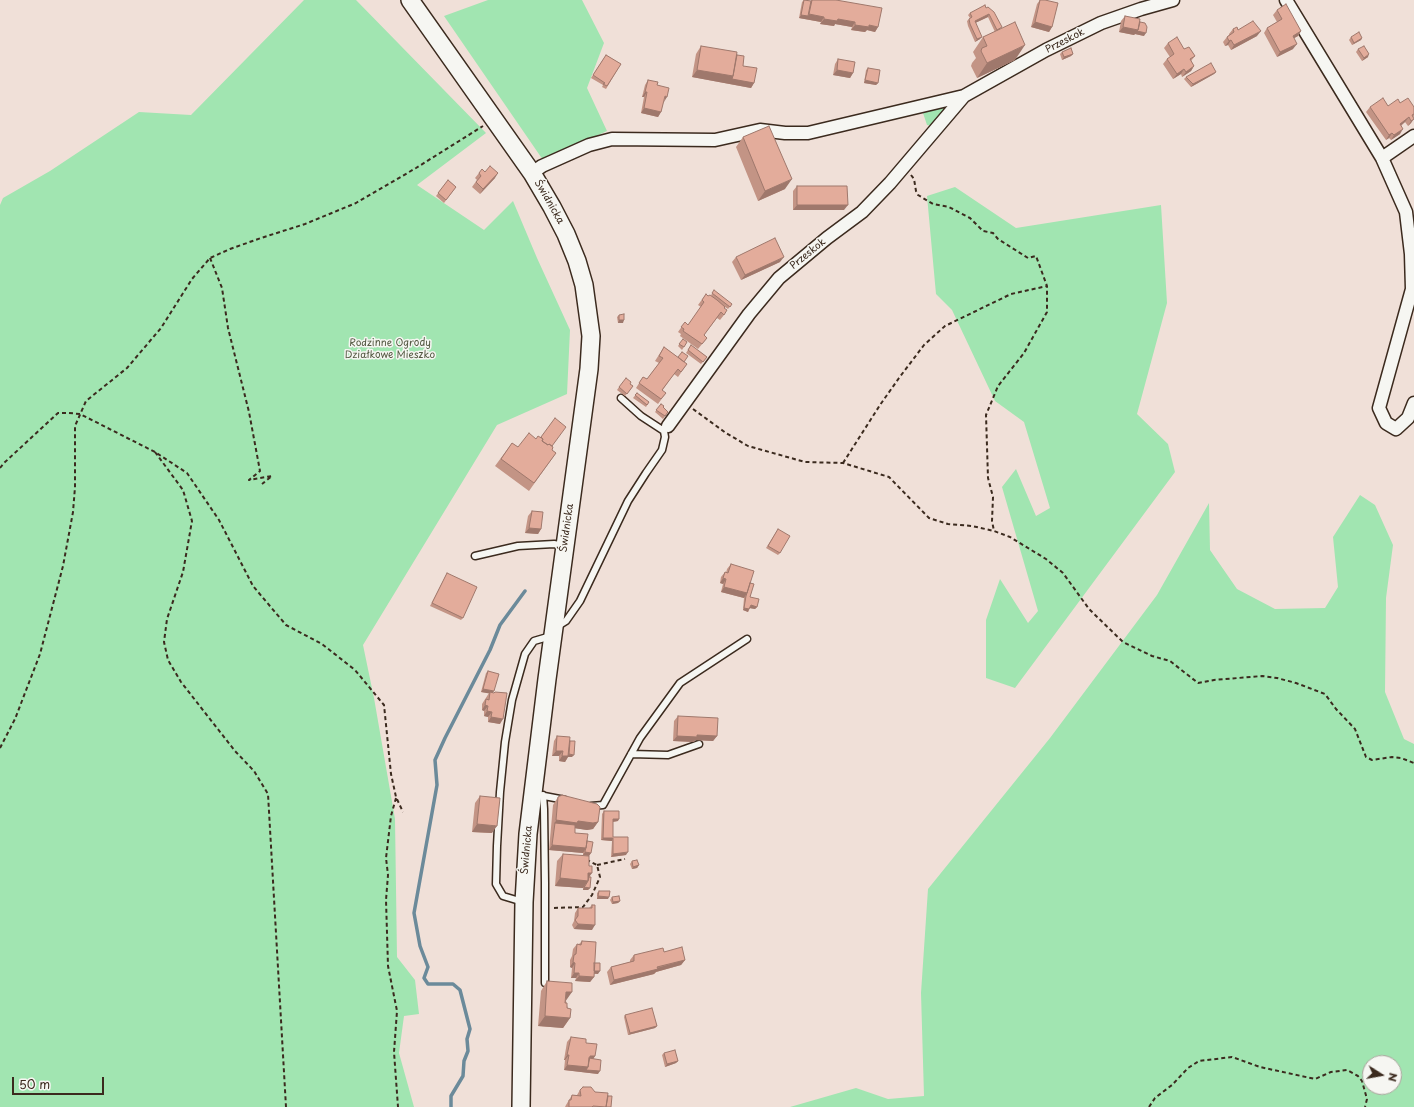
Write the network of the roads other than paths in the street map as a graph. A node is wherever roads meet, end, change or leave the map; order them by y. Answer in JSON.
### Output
{"nodes":[{"id":1,"x":410,"y":0,"type":"edge"},
{"id":2,"x":1173,"y":0,"type":"edge"},
{"id":3,"x":1286,"y":0,"type":"edge"},
{"id":4,"x":964,"y":96,"type":"junction"},
{"id":5,"x":1414,"y":136,"type":"edge"},
{"id":6,"x":1382,"y":158,"type":"junction"},
{"id":7,"x":532,"y":173,"type":"junction"},
{"id":8,"x":621,"y":398,"type":"dead end"},
{"id":9,"x":1414,"y":403,"type":"edge"},
{"id":10,"x":666,"y":428,"type":"junction"},
{"id":11,"x":565,"y":546,"type":"junction"},
{"id":12,"x":475,"y":556,"type":"dead end"},
{"id":13,"x":553,"y":633,"type":"junction"},
{"id":14,"x":747,"y":639,"type":"dead end"},
{"id":15,"x":699,"y":744,"type":"dead end"},
{"id":16,"x":631,"y":754,"type":"junction"},
{"id":17,"x":538,"y":794,"type":"junction"},
{"id":18,"x":572,"y":802,"type":"edge"},
{"id":19,"x":586,"y":805,"type":"edge"},
{"id":20,"x":524,"y":902,"type":"junction"},
{"id":21,"x":545,"y":983,"type":"edge"},
{"id":22,"x":521,"y":1107,"type":"edge"}],
"edges":[{"from":1,"to":7,"type":"main road","name":"Świdnicka"},
{"from":2,"to":4,"type":"street","name":"Przeskok"},
{"from":3,"to":6,"type":"street"},
{"from":4,"to":7,"type":"street","name":"Przeskok"},
{"from":4,"to":10,"type":"street","name":"Przeskok"},
{"from":5,"to":6,"type":"street"},
{"from":6,"to":9,"type":"street"},
{"from":7,"to":11,"type":"main road","name":"Świdnicka"},
{"from":8,"to":10,"type":"lane"},
{"from":10,"to":13,"type":"lane"},
{"from":11,"to":12,"type":"lane"},
{"from":11,"to":13,"type":"main road","name":"Świdnicka"},
{"from":13,"to":17,"type":"main road","name":"Świdnicka"},
{"from":13,"to":20,"type":"lane"},
{"from":14,"to":16,"type":"lane"},
{"from":15,"to":16,"type":"lane"},
{"from":16,"to":19,"type":"lane"},
{"from":17,"to":18,"type":"lane"},
{"from":17,"to":20,"type":"main road","name":"Świdnicka"},
{"from":17,"to":21,"type":"lane"},
{"from":20,"to":22,"type":"main road","name":"Świdnicka"}]}
